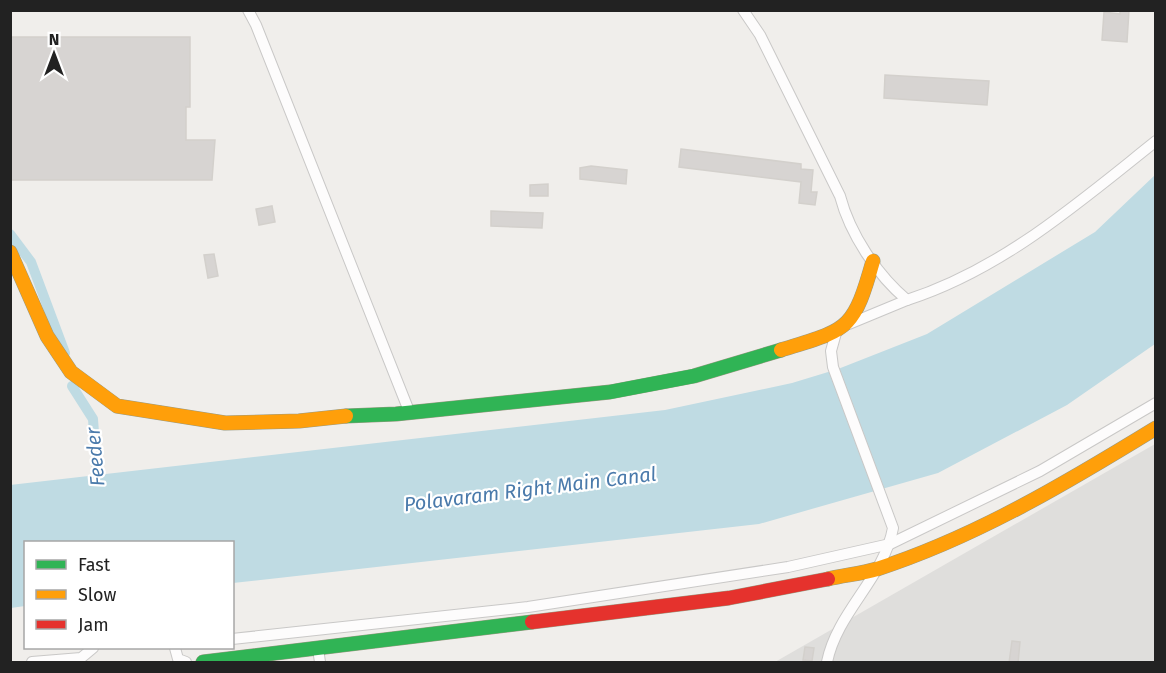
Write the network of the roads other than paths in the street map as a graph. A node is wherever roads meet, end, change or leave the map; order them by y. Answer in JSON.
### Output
{"nodes":[{"id":1,"x":248,"y":10,"type":"edge"},
{"id":2,"x":743,"y":10,"type":"edge"},
{"id":3,"x":1155,"y":141,"type":"edge"},
{"id":4,"x":10,"y":252,"type":"edge"},
{"id":5,"x":873,"y":261,"type":"junction"},
{"id":6,"x":907,"y":300,"type":"junction"},
{"id":7,"x":849,"y":324,"type":"junction"},
{"id":8,"x":836,"y":333,"type":"junction"},
{"id":9,"x":1155,"y":403,"type":"edge"},
{"id":10,"x":409,"y":411,"type":"junction"},
{"id":11,"x":1155,"y":428,"type":"edge"},
{"id":12,"x":890,"y":544,"type":"junction"},
{"id":13,"x":876,"y":569,"type":"junction"},
{"id":14,"x":234,"y":639,"type":"edge"},
{"id":15,"x":92,"y":649,"type":"edge"},
{"id":16,"x":175,"y":649,"type":"edge"},
{"id":17,"x":319,"y":656,"type":"edge"},
{"id":18,"x":32,"y":663,"type":"edge"},
{"id":19,"x":186,"y":663,"type":"edge"},
{"id":20,"x":203,"y":663,"type":"edge"},
{"id":21,"x":827,"y":663,"type":"edge"}],
"edges":[{"from":1,"to":10,"type":"street"},
{"from":2,"to":5,"type":"street"},
{"from":3,"to":6,"type":"street"},
{"from":4,"to":10,"type":"street"},
{"from":5,"to":6,"type":"street"},
{"from":5,"to":7,"type":"street"},
{"from":6,"to":7,"type":"street"},
{"from":7,"to":8,"type":"street"},
{"from":8,"to":10,"type":"street"},
{"from":8,"to":12,"type":"street"},
{"from":9,"to":12,"type":"street"},
{"from":11,"to":13,"type":"street"},
{"from":12,"to":13,"type":"street"},
{"from":12,"to":14,"type":"street"},
{"from":13,"to":17,"type":"street"},
{"from":13,"to":21,"type":"street"},
{"from":15,"to":18,"type":"street"},
{"from":16,"to":19,"type":"street"},
{"from":17,"to":20,"type":"street"}]}
